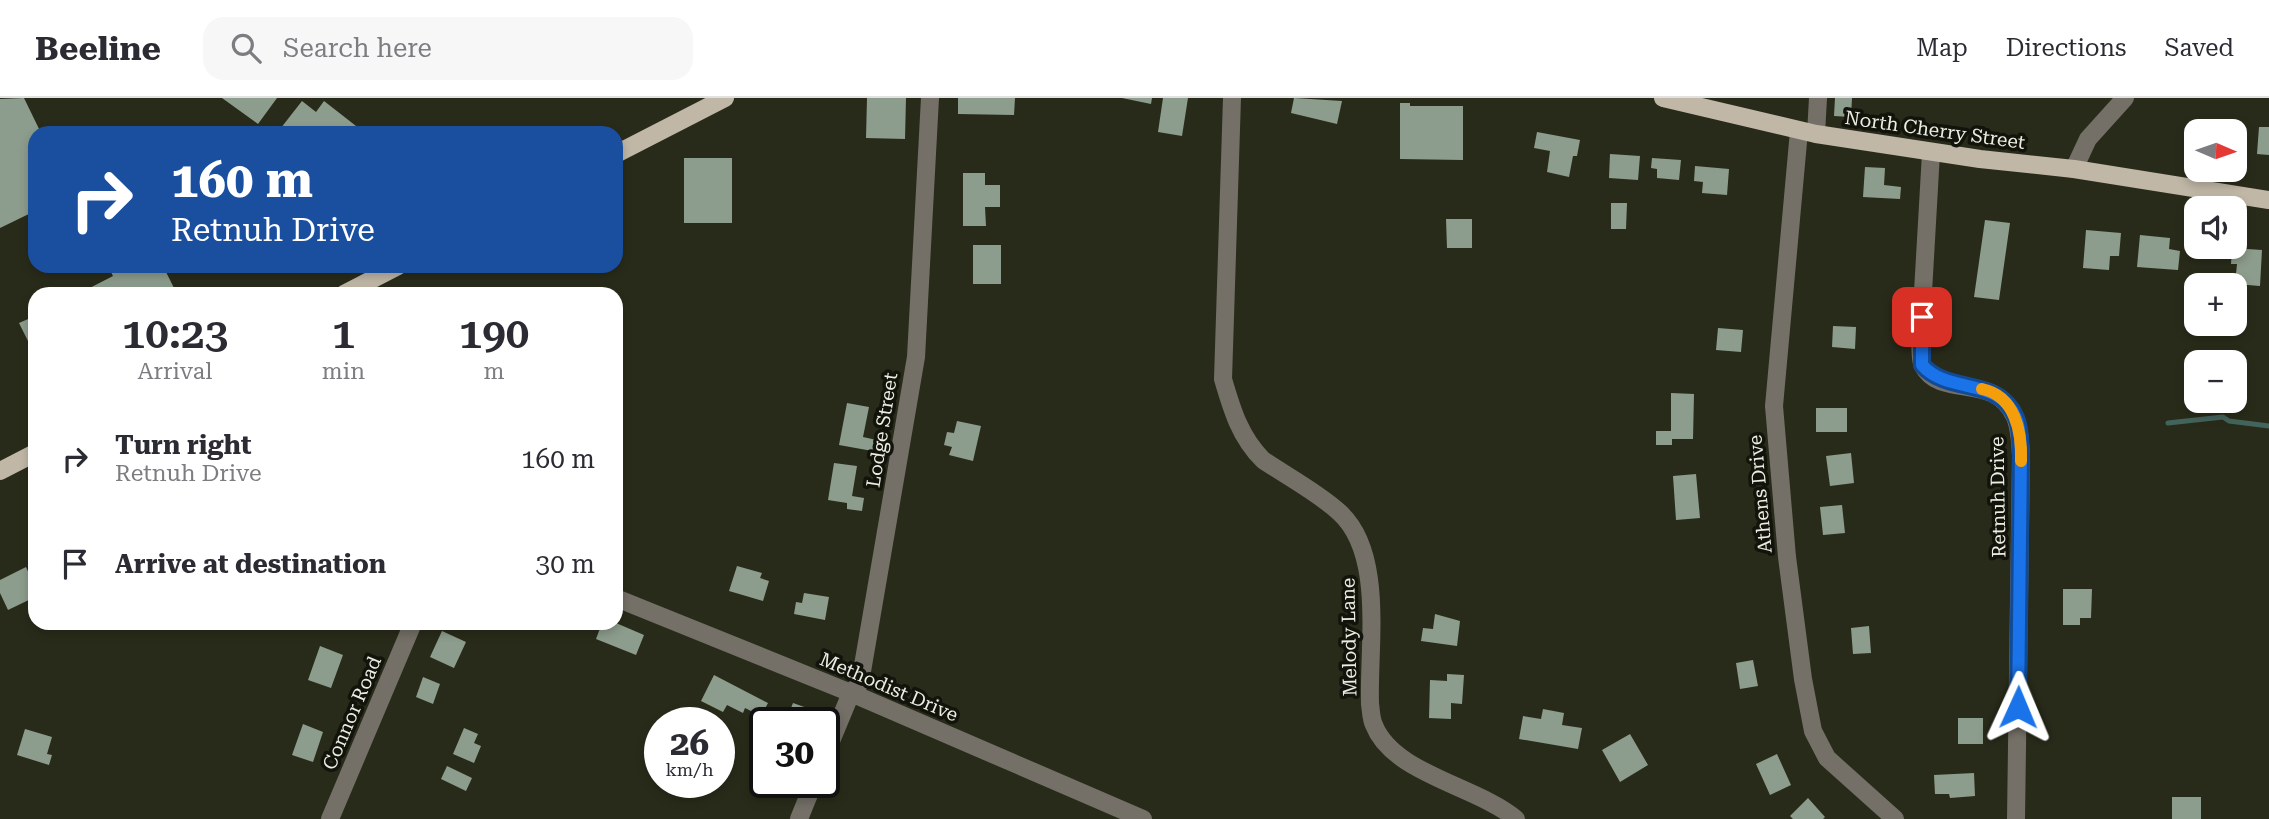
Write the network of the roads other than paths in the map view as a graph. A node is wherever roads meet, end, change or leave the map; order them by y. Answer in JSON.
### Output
{"nodes":[{"id":1,"x":725,"y":98,"type":"edge"},
{"id":2,"x":930,"y":98,"type":"edge"},
{"id":3,"x":1232,"y":98,"type":"edge"},
{"id":4,"x":1663,"y":98,"type":"edge"},
{"id":5,"x":1818,"y":98,"type":"edge"},
{"id":6,"x":2125,"y":98,"type":"edge"},
{"id":7,"x":1808,"y":132,"type":"junction"},
{"id":8,"x":623,"y":150,"type":"edge"},
{"id":9,"x":1931,"y":152,"type":"junction"},
{"id":10,"x":2074,"y":169,"type":"junction"},
{"id":11,"x":2269,"y":200,"type":"edge"},
{"id":12,"x":384,"y":273,"type":"edge"},
{"id":13,"x":358,"y":287,"type":"edge"},
{"id":14,"x":28,"y":457,"type":"edge"},
{"id":15,"x":0,"y":471,"type":"edge"},
{"id":16,"x":623,"y":601,"type":"edge"},
{"id":17,"x":410,"y":630,"type":"edge"},
{"id":18,"x":851,"y":693,"type":"junction"},
{"id":19,"x":840,"y":719,"type":"edge"},
{"id":20,"x":808,"y":798,"type":"edge"},
{"id":21,"x":330,"y":819,"type":"edge"},
{"id":22,"x":799,"y":819,"type":"edge"},
{"id":23,"x":1143,"y":819,"type":"edge"},
{"id":24,"x":1516,"y":819,"type":"edge"},
{"id":25,"x":1895,"y":819,"type":"edge"},
{"id":26,"x":2016,"y":819,"type":"edge"}],
"edges":[{"from":1,"to":8,"type":"main road"},
{"from":2,"to":18,"type":"street","name":"Lodge Street"},
{"from":3,"to":24,"type":"street","name":"Melody Lane"},
{"from":4,"to":7,"type":"main road","name":"North Cherry Street"},
{"from":5,"to":7,"type":"street","name":"Athens Drive"},
{"from":6,"to":10,"type":"street"},
{"from":7,"to":9,"type":"main road","name":"North Cherry Street"},
{"from":7,"to":25,"type":"street","name":"Athens Drive"},
{"from":9,"to":10,"type":"main road","name":"North Cherry Street"},
{"from":9,"to":26,"type":"street","name":"Retnuh Drive"},
{"from":10,"to":11,"type":"main road","name":"North Cherry Street"},
{"from":12,"to":13,"type":"main road"},
{"from":14,"to":15,"type":"main road"},
{"from":16,"to":18,"type":"street","name":"Methodist Drive"},
{"from":17,"to":21,"type":"street","name":"Connor Road"},
{"from":18,"to":19,"type":"street","name":"Lodge Street"},
{"from":18,"to":23,"type":"street","name":"Methodist Drive"},
{"from":20,"to":22,"type":"street"}]}
